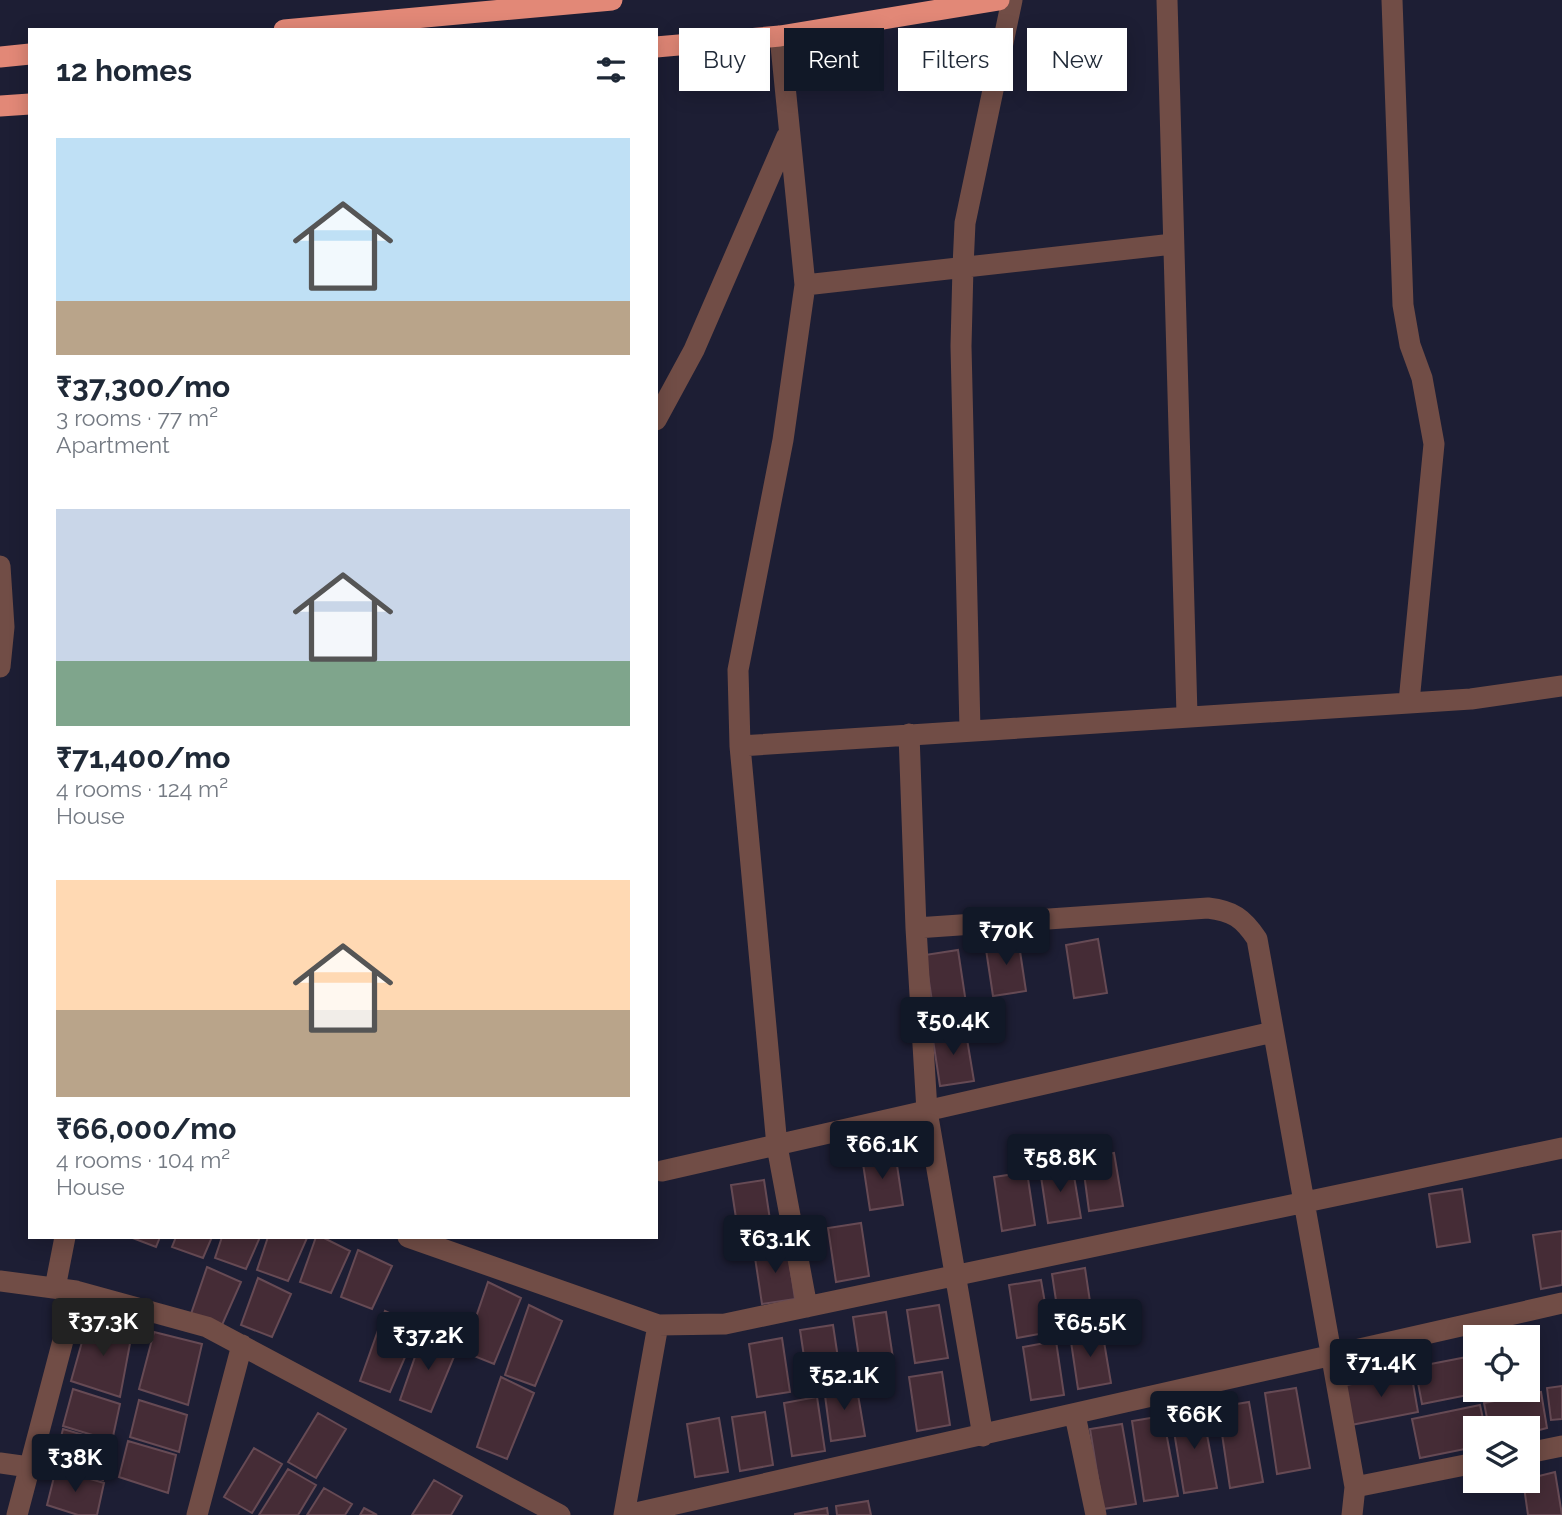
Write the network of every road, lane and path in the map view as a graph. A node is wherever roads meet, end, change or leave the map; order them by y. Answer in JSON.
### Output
{"nodes":[{"id":1,"x":612,"y":0,"type":"edge"},
{"id":2,"x":999,"y":0,"type":"edge"},
{"id":3,"x":1012,"y":0,"type":"edge"},
{"id":4,"x":1167,"y":0,"type":"edge"},
{"id":5,"x":1392,"y":0,"type":"edge"},
{"id":6,"x":306,"y":28,"type":"edge"},
{"id":7,"x":780,"y":36,"type":"junction"},
{"id":8,"x":658,"y":47,"type":"edge"},
{"id":9,"x":28,"y":54,"type":"edge"},
{"id":10,"x":0,"y":57,"type":"edge"},
{"id":11,"x":28,"y":104,"type":"edge"},
{"id":12,"x":0,"y":106,"type":"edge"},
{"id":13,"x":788,"y":134,"type":"junction"},
{"id":14,"x":1173,"y":244,"type":"junction"},
{"id":15,"x":963,"y":267,"type":"junction"},
{"id":16,"x":805,"y":285,"type":"junction"},
{"id":17,"x":658,"y":416,"type":"edge"},
{"id":18,"x":0,"y":566,"type":"edge"},
{"id":19,"x":0,"y":667,"type":"edge"},
{"id":20,"x":1562,"y":687,"type":"edge"},
{"id":21,"x":1409,"y":702,"type":"junction"},
{"id":22,"x":1187,"y":715,"type":"junction"},
{"id":23,"x":970,"y":730,"type":"junction"},
{"id":24,"x":909,"y":734,"type":"junction"},
{"id":25,"x":740,"y":746,"type":"junction"},
{"id":26,"x":916,"y":928,"type":"junction"},
{"id":27,"x":1273,"y":1032,"type":"junction"},
{"id":28,"x":927,"y":1111,"type":"junction"},
{"id":29,"x":777,"y":1146,"type":"junction"},
{"id":30,"x":1562,"y":1148,"type":"edge"},
{"id":31,"x":662,"y":1171,"type":"dead end"},
{"id":32,"x":1302,"y":1203,"type":"junction"},
{"id":33,"x":65,"y":1239,"type":"edge"},
{"id":34,"x":414,"y":1239,"type":"edge"},
{"id":35,"x":954,"y":1276,"type":"junction"},
{"id":36,"x":0,"y":1280,"type":"edge"},
{"id":37,"x":66,"y":1289,"type":"junction"},
{"id":38,"x":1562,"y":1303,"type":"edge"},
{"id":39,"x":807,"y":1307,"type":"junction"},
{"id":40,"x":658,"y":1325,"type":"junction"},
{"id":41,"x":242,"y":1346,"type":"junction"},
{"id":42,"x":1330,"y":1356,"type":"junction"},
{"id":43,"x":1075,"y":1415,"type":"junction"},
{"id":44,"x":983,"y":1436,"type":"junction"},
{"id":45,"x":1562,"y":1446,"type":"edge"},
{"id":46,"x":1540,"y":1451,"type":"edge"},
{"id":47,"x":0,"y":1463,"type":"edge"},
{"id":48,"x":1463,"y":1465,"type":"edge"},
{"id":49,"x":29,"y":1467,"type":"junction"},
{"id":50,"x":1355,"y":1487,"type":"junction"},
{"id":51,"x":204,"y":1512,"type":"edge"},
{"id":52,"x":17,"y":1515,"type":"edge"},
{"id":53,"x":561,"y":1515,"type":"edge"},
{"id":54,"x":626,"y":1515,"type":"edge"},
{"id":55,"x":1096,"y":1515,"type":"edge"},
{"id":56,"x":1352,"y":1515,"type":"edge"}],
"edges":[{"from":1,"to":6,"type":"highway"},
{"from":2,"to":7,"type":"highway"},
{"from":3,"to":15,"type":"street"},
{"from":4,"to":14,"type":"street"},
{"from":5,"to":21,"type":"street"},
{"from":7,"to":8,"type":"highway"},
{"from":7,"to":13,"type":"street"},
{"from":9,"to":10,"type":"highway"},
{"from":11,"to":12,"type":"highway"},
{"from":13,"to":16,"type":"street"},
{"from":13,"to":17,"type":"street"},
{"from":14,"to":15,"type":"street"},
{"from":14,"to":22,"type":"street"},
{"from":15,"to":16,"type":"street"},
{"from":15,"to":23,"type":"street"},
{"from":16,"to":25,"type":"street"},
{"from":18,"to":19,"type":"street"},
{"from":20,"to":21,"type":"street"},
{"from":21,"to":22,"type":"street"},
{"from":22,"to":23,"type":"street"},
{"from":23,"to":24,"type":"street"},
{"from":24,"to":25,"type":"street"},
{"from":24,"to":26,"type":"street"},
{"from":25,"to":29,"type":"street"},
{"from":26,"to":27,"type":"street"},
{"from":26,"to":28,"type":"street"},
{"from":27,"to":28,"type":"street"},
{"from":27,"to":32,"type":"street"},
{"from":28,"to":29,"type":"street"},
{"from":28,"to":35,"type":"street"},
{"from":29,"to":31,"type":"street"},
{"from":29,"to":39,"type":"street"},
{"from":30,"to":32,"type":"street"},
{"from":32,"to":35,"type":"street"},
{"from":32,"to":42,"type":"street"},
{"from":33,"to":37,"type":"street"},
{"from":34,"to":40,"type":"street"},
{"from":35,"to":39,"type":"street"},
{"from":35,"to":44,"type":"street"},
{"from":36,"to":37,"type":"street"},
{"from":37,"to":41,"type":"street"},
{"from":37,"to":49,"type":"street"},
{"from":38,"to":42,"type":"street"},
{"from":39,"to":40,"type":"street"},
{"from":40,"to":54,"type":"street"},
{"from":41,"to":51,"type":"street"},
{"from":41,"to":53,"type":"street"},
{"from":42,"to":43,"type":"street"},
{"from":42,"to":50,"type":"street"},
{"from":43,"to":44,"type":"street"},
{"from":43,"to":55,"type":"street"},
{"from":44,"to":54,"type":"street"},
{"from":45,"to":46,"type":"street"},
{"from":47,"to":49,"type":"street"},
{"from":48,"to":50,"type":"street"},
{"from":49,"to":52,"type":"street"},
{"from":50,"to":56,"type":"street"}]}
